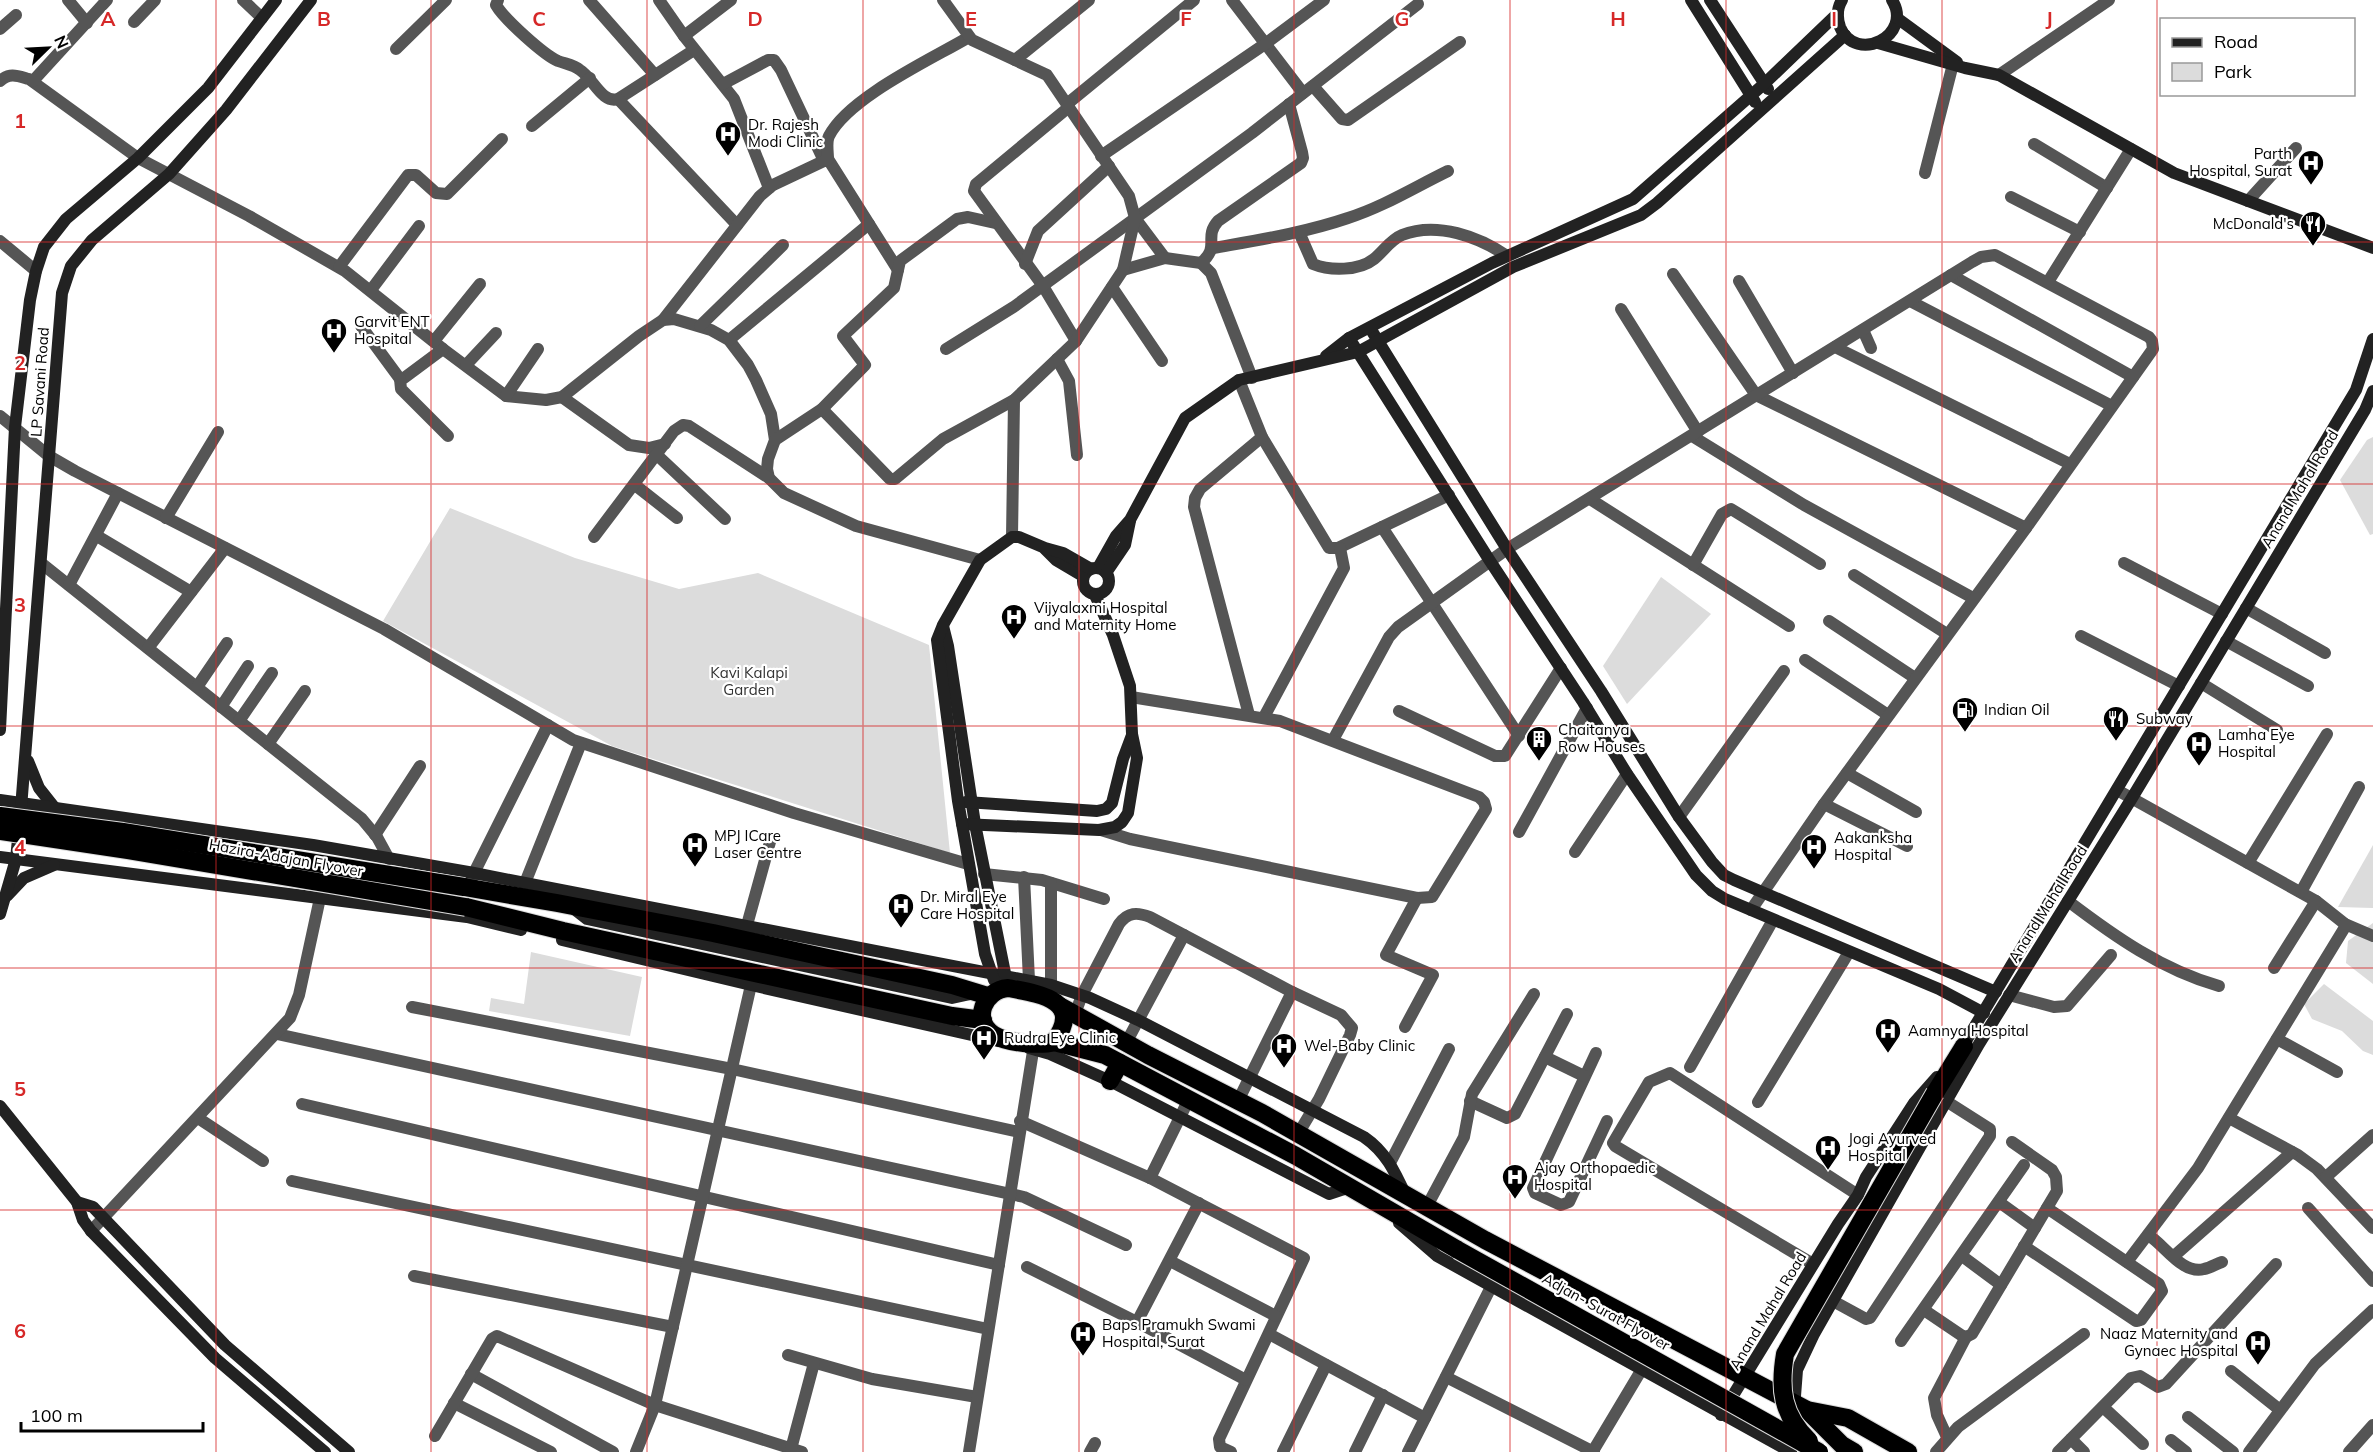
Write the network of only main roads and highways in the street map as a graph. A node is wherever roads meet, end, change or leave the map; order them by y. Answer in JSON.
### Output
{"nodes":[{"id":1,"x":0,"y":816,"type":"edge"},
{"id":2,"x":0,"y":831,"type":"edge"},
{"id":3,"x":995,"y":986,"type":"junction"},
{"id":4,"x":1067,"y":1010,"type":"junction"},
{"id":5,"x":979,"y":1020,"type":"junction"},
{"id":6,"x":1054,"y":1042,"type":"junction"},
{"id":7,"x":1964,"y":1046,"type":"road end"},
{"id":8,"x":1120,"y":1063,"type":"junction"},
{"id":9,"x":1110,"y":1081,"type":"road end"},
{"id":10,"x":1801,"y":1407,"type":"junction"},
{"id":11,"x":1848,"y":1449,"type":"edge"},
{"id":12,"x":1820,"y":1452,"type":"edge"},
{"id":13,"x":1908,"y":1452,"type":"edge"}],
"edges":[{"from":1,"to":3,"type":"highway","name":"Hazira-Adajan Flyover","bridge":true},
{"from":2,"to":5,"type":"highway","name":"Hazira-Adajan Flyover","bridge":true},
{"from":3,"to":4,"type":"highway","name":"Hazira-Adajan Flyover"},
{"from":3,"to":5,"type":"highway"},
{"from":4,"to":6,"type":"highway"},
{"from":4,"to":10,"type":"highway","name":"Hazira-Adajan Flyover"},
{"from":5,"to":6,"type":"highway"},
{"from":6,"to":8,"type":"highway","name":"Adjan- Surat Flyover"},
{"from":7,"to":12,"type":"highway","bridge":true},
{"from":8,"to":9,"type":"highway"},
{"from":8,"to":12,"type":"highway","name":"Adjan- Surat Flyover","bridge":true},
{"from":10,"to":11,"type":"highway"},
{"from":10,"to":13,"type":"highway"}]}
